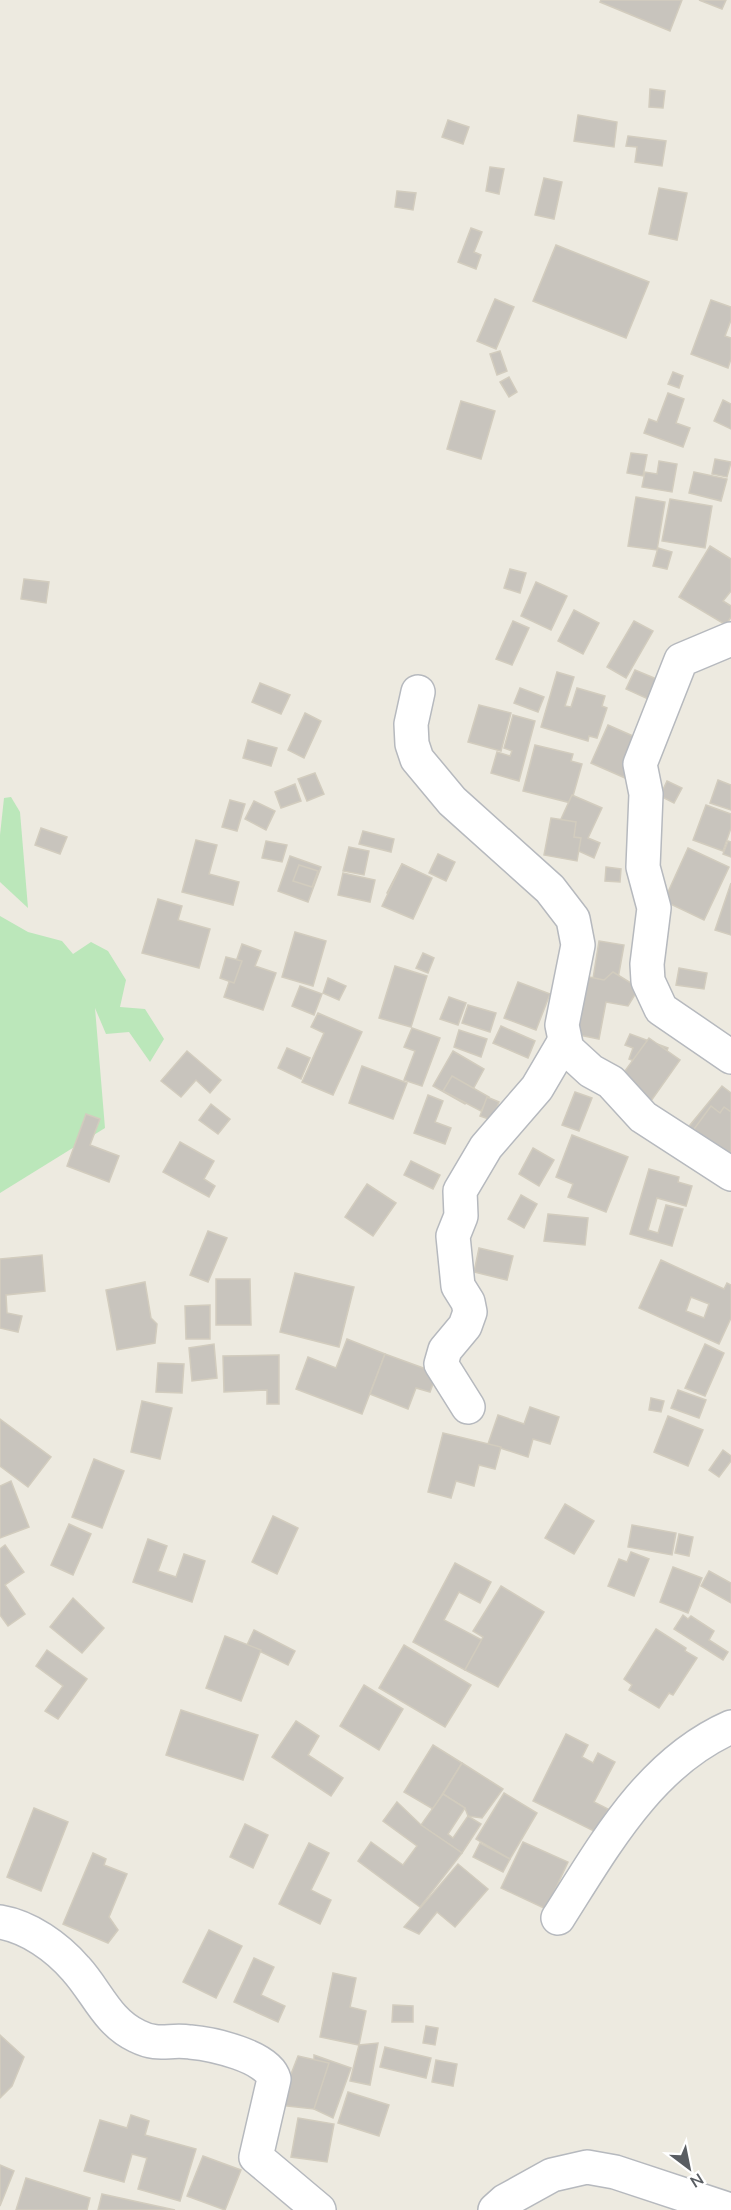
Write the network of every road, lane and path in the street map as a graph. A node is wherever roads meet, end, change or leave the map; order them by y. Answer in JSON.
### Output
{"nodes":[{"id":1,"x":731,"y":639,"type":"edge"},
{"id":2,"x":418,"y":692,"type":"dead end"},
{"id":3,"x":564,"y":1042,"type":"junction"},
{"id":4,"x":731,"y":1057,"type":"edge"},
{"id":5,"x":731,"y":1174,"type":"edge"},
{"id":6,"x":468,"y":1407,"type":"dead end"},
{"id":7,"x":731,"y":1727,"type":"edge"},
{"id":8,"x":558,"y":1918,"type":"dead end"},
{"id":9,"x":0,"y":1923,"type":"edge"},
{"id":10,"x":495,"y":2209,"type":"edge"},
{"id":11,"x":319,"y":2210,"type":"edge"},
{"id":12,"x":730,"y":2210,"type":"edge"}],
"edges":[{"from":1,"to":4,"type":"street"},
{"from":2,"to":3,"type":"street"},
{"from":3,"to":5,"type":"street"},
{"from":3,"to":6,"type":"street"},
{"from":7,"to":8,"type":"street"},
{"from":9,"to":11,"type":"street"},
{"from":10,"to":12,"type":"street"}]}
